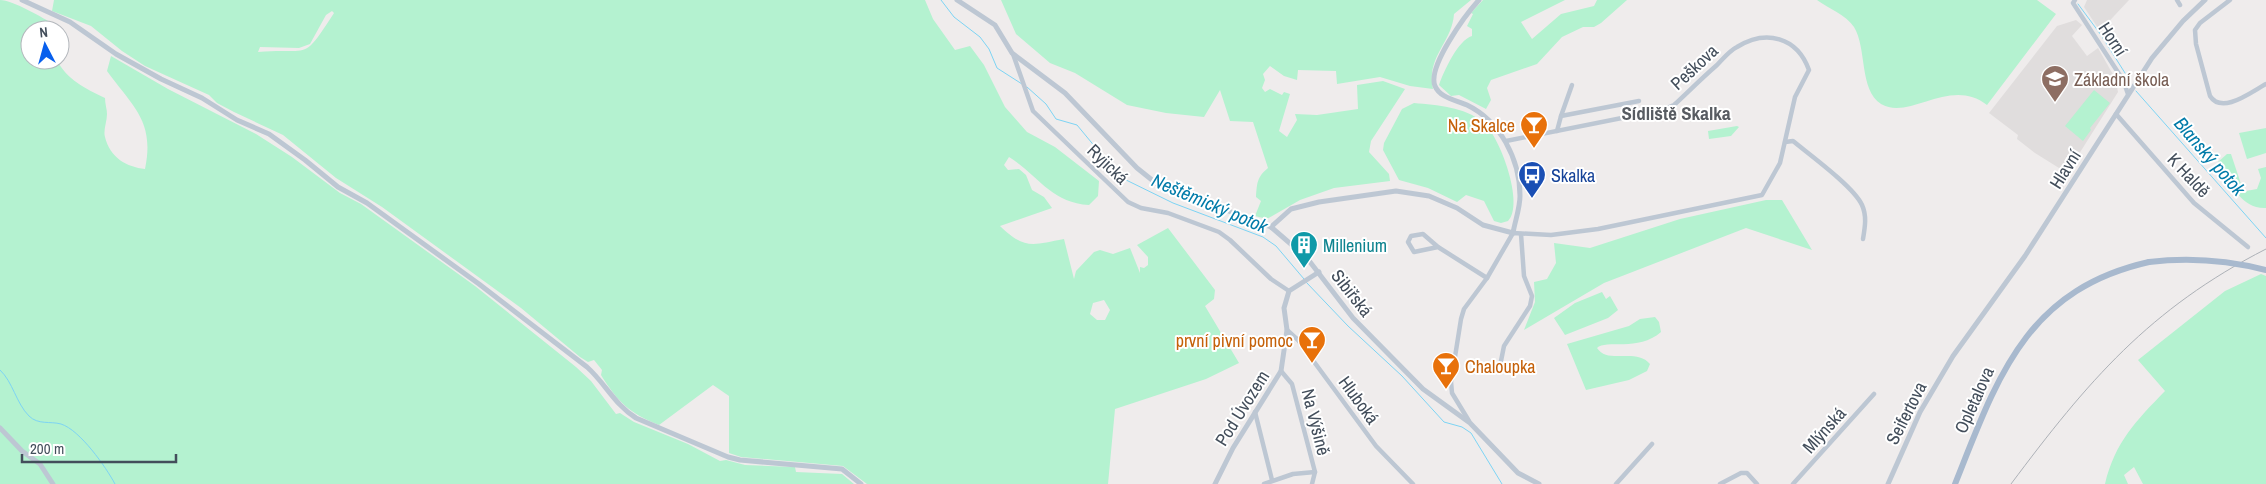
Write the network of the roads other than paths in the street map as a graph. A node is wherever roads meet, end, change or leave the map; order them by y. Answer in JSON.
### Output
{"nodes":[{"id":1,"x":22,"y":0,"type":"edge"},
{"id":2,"x":957,"y":0,"type":"edge"},
{"id":3,"x":1479,"y":0,"type":"edge"},
{"id":4,"x":2075,"y":0,"type":"edge"},
{"id":5,"x":2204,"y":0,"type":"edge"},
{"id":6,"x":2230,"y":0,"type":"edge"},
{"id":7,"x":1012,"y":53,"type":"junction"},
{"id":8,"x":2266,"y":84,"type":"edge"},
{"id":9,"x":1572,"y":85,"type":"dead end"},
{"id":10,"x":2128,"y":94,"type":"junction"},
{"id":11,"x":1639,"y":101,"type":"dead end"},
{"id":12,"x":2116,"y":114,"type":"junction"},
{"id":13,"x":1561,"y":116,"type":"junction"},
{"id":14,"x":1557,"y":131,"type":"junction"},
{"id":15,"x":1506,"y":142,"type":"junction"},
{"id":16,"x":1785,"y":142,"type":"junction"},
{"id":17,"x":1271,"y":227,"type":"junction"},
{"id":18,"x":1513,"y":233,"type":"junction"},
{"id":19,"x":1521,"y":234,"type":"junction"},
{"id":20,"x":1863,"y":239,"type":"dead end"},
{"id":21,"x":1438,"y":247,"type":"junction"},
{"id":22,"x":2248,"y":248,"type":"dead end"},
{"id":23,"x":2266,"y":270,"type":"edge"},
{"id":24,"x":1318,"y":272,"type":"junction"},
{"id":25,"x":1487,"y":278,"type":"junction"},
{"id":26,"x":1289,"y":291,"type":"junction"},
{"id":27,"x":1287,"y":330,"type":"junction"},
{"id":28,"x":1953,"y":356,"type":"joint"},
{"id":29,"x":1501,"y":361,"type":"dead end"},
{"id":30,"x":1281,"y":371,"type":"junction"},
{"id":31,"x":1874,"y":394,"type":"dead end"},
{"id":32,"x":1254,"y":412,"type":"junction"},
{"id":33,"x":1470,"y":423,"type":"junction"},
{"id":34,"x":0,"y":428,"type":"edge"},
{"id":35,"x":1652,"y":444,"type":"dead end"},
{"id":36,"x":1315,"y":472,"type":"junction"},
{"id":37,"x":1272,"y":480,"type":"junction"},
{"id":38,"x":53,"y":484,"type":"edge"},
{"id":39,"x":861,"y":484,"type":"edge"},
{"id":40,"x":1215,"y":484,"type":"edge"},
{"id":41,"x":1264,"y":484,"type":"edge"},
{"id":42,"x":1312,"y":484,"type":"edge"},
{"id":43,"x":1412,"y":484,"type":"edge"},
{"id":44,"x":1539,"y":484,"type":"edge"},
{"id":45,"x":1616,"y":484,"type":"edge"},
{"id":46,"x":1720,"y":484,"type":"edge"},
{"id":47,"x":1756,"y":484,"type":"edge"},
{"id":48,"x":1793,"y":484,"type":"edge"},
{"id":49,"x":1888,"y":484,"type":"edge"},
{"id":50,"x":1955,"y":484,"type":"edge"}],
"edges":[{"from":1,"to":39,"type":"street"},
{"from":2,"to":7,"type":"street","name":"Ryjická"},
{"from":3,"to":15,"type":"street"},
{"from":4,"to":10,"type":"street","name":"Horní"},
{"from":5,"to":10,"type":"street","name":"Hlavní"},
{"from":6,"to":8,"type":"street"},
{"from":7,"to":17,"type":"street","name":"Sibiřská"},
{"from":7,"to":26,"type":"street","name":"Ryjická"},
{"from":9,"to":13,"type":"street"},
{"from":10,"to":12,"type":"street","name":"Hlavní"},
{"from":11,"to":13,"type":"street"},
{"from":12,"to":22,"type":"street","name":"K Haldě"},
{"from":12,"to":28,"type":"street","name":"Hlavní"},
{"from":13,"to":14,"type":"street"},
{"from":14,"to":15,"type":"street","name":"Peškova"},
{"from":14,"to":16,"type":"street","name":"Peškova"},
{"from":15,"to":18,"type":"street"},
{"from":16,"to":19,"type":"street","name":"Peškova"},
{"from":16,"to":20,"type":"street"},
{"from":17,"to":18,"type":"street"},
{"from":17,"to":24,"type":"street","name":"Sibiřská"},
{"from":18,"to":19,"type":"street","name":"Peškova"},
{"from":18,"to":25,"type":"street"},
{"from":19,"to":29,"type":"street"},
{"from":21,"to":21,"type":"street"},
{"from":21,"to":25,"type":"street"},
{"from":23,"to":50,"type":"main road","name":"Opletalova","bridge":true},
{"from":24,"to":26,"type":"street"},
{"from":24,"to":33,"type":"street","name":"Sibiřská"},
{"from":25,"to":33,"type":"street"},
{"from":26,"to":27,"type":"street","name":"Pod Úvozem"},
{"from":27,"to":30,"type":"street","name":"Pod Úvozem"},
{"from":27,"to":43,"type":"street","name":"Hluboká"},
{"from":28,"to":49,"type":"street","name":"Seifertova"},
{"from":30,"to":32,"type":"street","name":"Pod Úvozem"},
{"from":30,"to":36,"type":"street","name":"Na Výšině"},
{"from":31,"to":48,"type":"street","name":"Mlýnská"},
{"from":32,"to":37,"type":"street"},
{"from":32,"to":40,"type":"street","name":"Pod Úvozem"},
{"from":33,"to":44,"type":"street","name":"Sibiřská"},
{"from":34,"to":38,"type":"street"},
{"from":35,"to":45,"type":"street"},
{"from":36,"to":37,"type":"street"},
{"from":36,"to":42,"type":"street","name":"Na Výšině"},
{"from":37,"to":41,"type":"street"},
{"from":46,"to":47,"type":"street"}]}
